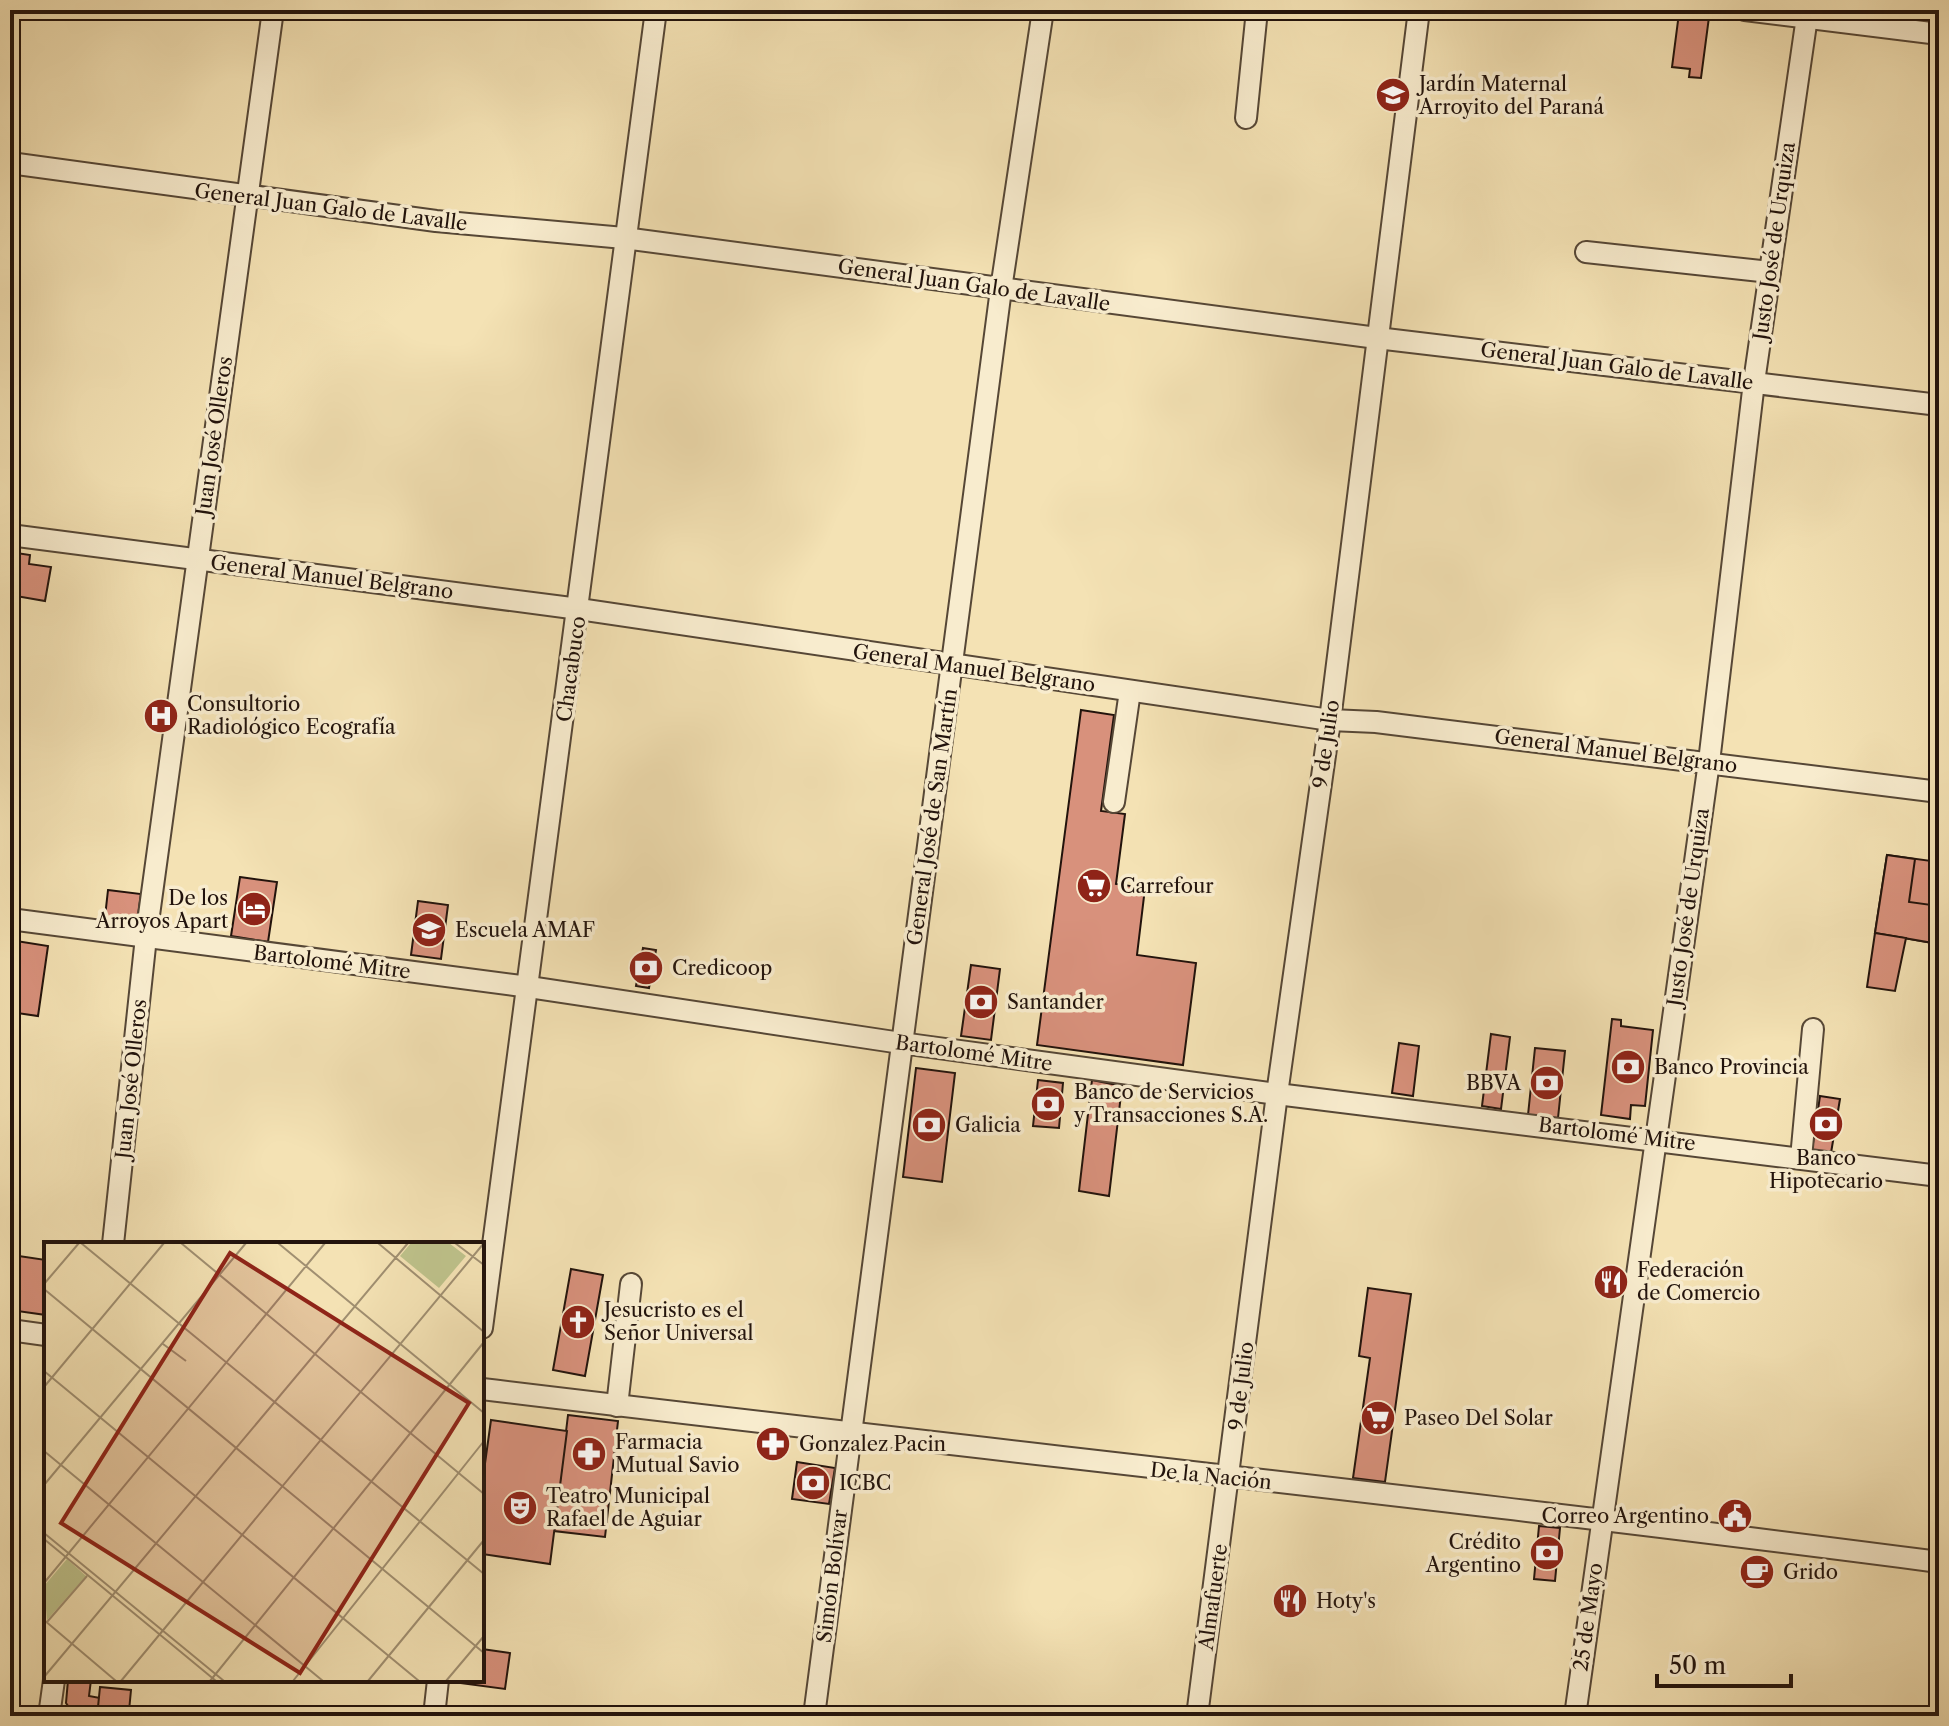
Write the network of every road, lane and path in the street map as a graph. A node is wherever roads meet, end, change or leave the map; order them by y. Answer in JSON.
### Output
{"nodes":[{"id":1,"x":273,"y":10,"type":"edge"},
{"id":2,"x":656,"y":10,"type":"edge"},
{"id":3,"x":1043,"y":10,"type":"edge"},
{"id":4,"x":1257,"y":10,"type":"edge"},
{"id":5,"x":1419,"y":10,"type":"edge"},
{"id":6,"x":1745,"y":10,"type":"edge"},
{"id":7,"x":1808,"y":14,"type":"edge"},
{"id":8,"x":1939,"y":34,"type":"edge"},
{"id":9,"x":1246,"y":118,"type":"dead end"},
{"id":10,"x":10,"y":163,"type":"edge"},
{"id":11,"x":247,"y":197,"type":"junction"},
{"id":12,"x":624,"y":238,"type":"junction"},
{"id":13,"x":1586,"y":252,"type":"dead end"},
{"id":14,"x":1770,"y":272,"type":"junction"},
{"id":15,"x":1001,"y":289,"type":"junction"},
{"id":16,"x":1377,"y":338,"type":"junction"},
{"id":17,"x":1754,"y":382,"type":"junction"},
{"id":18,"x":1939,"y":405,"type":"edge"},
{"id":19,"x":10,"y":535,"type":"edge"},
{"id":20,"x":198,"y":559,"type":"junction"},
{"id":21,"x":579,"y":609,"type":"junction"},
{"id":22,"x":952,"y":665,"type":"junction"},
{"id":23,"x":1130,"y":691,"type":"junction"},
{"id":24,"x":1330,"y":720,"type":"junction"},
{"id":25,"x":1709,"y":762,"type":"junction"},
{"id":26,"x":1939,"y":792,"type":"edge"},
{"id":27,"x":1114,"y":802,"type":"dead end"},
{"id":28,"x":10,"y":919,"type":"edge"},
{"id":29,"x":146,"y":937,"type":"junction"},
{"id":30,"x":529,"y":987,"type":"junction"},
{"id":31,"x":1813,"y":1029,"type":"dead end"},
{"id":32,"x":901,"y":1043,"type":"junction"},
{"id":33,"x":1277,"y":1094,"type":"junction"},
{"id":34,"x":1655,"y":1138,"type":"junction"},
{"id":35,"x":1801,"y":1158,"type":"junction"},
{"id":36,"x":1939,"y":1176,"type":"edge"},
{"id":37,"x":113,"y":1242,"type":"edge"},
{"id":38,"x":631,"y":1284,"type":"dead end"},
{"id":39,"x":484,"y":1313,"type":"edge"},
{"id":40,"x":10,"y":1330,"type":"edge"},
{"id":41,"x":44,"y":1335,"type":"edge"},
{"id":42,"x":484,"y":1389,"type":"edge"},
{"id":43,"x":617,"y":1406,"type":"junction"},
{"id":44,"x":849,"y":1435,"type":"junction"},
{"id":45,"x":1230,"y":1478,"type":"junction"},
{"id":46,"x":1602,"y":1518,"type":"junction"},
{"id":47,"x":1939,"y":1562,"type":"edge"},
{"id":48,"x":54,"y":1682,"type":"edge"},
{"id":49,"x":438,"y":1682,"type":"edge"},
{"id":50,"x":49,"y":1716,"type":"edge"},
{"id":51,"x":434,"y":1716,"type":"edge"},
{"id":52,"x":814,"y":1716,"type":"edge"},
{"id":53,"x":1197,"y":1716,"type":"edge"},
{"id":54,"x":1575,"y":1716,"type":"edge"}],
"edges":[{"from":1,"to":11,"type":"street","name":"Juan José Olleros"},
{"from":2,"to":12,"type":"street","name":"Chacabuco"},
{"from":3,"to":15,"type":"street","name":"General José de San Martín"},
{"from":4,"to":9,"type":"street"},
{"from":5,"to":16,"type":"street","name":"9 de Julio"},
{"from":6,"to":7,"type":"street"},
{"from":7,"to":8,"type":"street"},
{"from":7,"to":14,"type":"street","name":"Justo José de Urquiza"},
{"from":10,"to":11,"type":"street","name":"General Juan Galo de Lavalle"},
{"from":11,"to":12,"type":"street","name":"General Juan Galo de Lavalle"},
{"from":11,"to":20,"type":"street","name":"Juan José Olleros"},
{"from":12,"to":15,"type":"street","name":"General Juan Galo de Lavalle"},
{"from":12,"to":21,"type":"street","name":"Chacabuco"},
{"from":13,"to":14,"type":"street"},
{"from":14,"to":17,"type":"street","name":"Justo José de Urquiza"},
{"from":15,"to":16,"type":"street","name":"General Juan Galo de Lavalle"},
{"from":15,"to":22,"type":"street","name":"General José de San Martín"},
{"from":16,"to":17,"type":"street","name":"General Juan Galo de Lavalle"},
{"from":16,"to":24,"type":"street","name":"9 de Julio"},
{"from":17,"to":18,"type":"street","name":"General Juan Galo de Lavalle"},
{"from":17,"to":25,"type":"street","name":"Justo José de Urquiza"},
{"from":19,"to":20,"type":"street","name":"General Manuel Belgrano"},
{"from":20,"to":21,"type":"street","name":"General Manuel Belgrano"},
{"from":20,"to":29,"type":"street","name":"Juan José Olleros"},
{"from":21,"to":22,"type":"street","name":"General Manuel Belgrano"},
{"from":21,"to":30,"type":"street","name":"Chacabuco"},
{"from":22,"to":23,"type":"street","name":"General Manuel Belgrano"},
{"from":22,"to":32,"type":"street","name":"General José de San Martín"},
{"from":23,"to":24,"type":"street","name":"General Manuel Belgrano"},
{"from":23,"to":27,"type":"street"},
{"from":24,"to":25,"type":"street","name":"General Manuel Belgrano"},
{"from":24,"to":33,"type":"street","name":"9 de Julio"},
{"from":25,"to":26,"type":"street","name":"General Manuel Belgrano"},
{"from":25,"to":34,"type":"street","name":"Justo José de Urquiza"},
{"from":28,"to":29,"type":"street","name":"Bartolomé Mitre"},
{"from":29,"to":30,"type":"street","name":"Bartolomé Mitre"},
{"from":29,"to":37,"type":"street","name":"Juan José Olleros"},
{"from":30,"to":32,"type":"street","name":"Bartolomé Mitre"},
{"from":30,"to":39,"type":"street","name":"Chacabuco"},
{"from":31,"to":35,"type":"street"},
{"from":32,"to":33,"type":"street","name":"Bartolomé Mitre"},
{"from":32,"to":44,"type":"street","name":"General José de San Martín"},
{"from":33,"to":34,"type":"street","name":"Bartolomé Mitre"},
{"from":33,"to":45,"type":"street","name":"9 de Julio"},
{"from":34,"to":35,"type":"street","name":"Bartolomé Mitre"},
{"from":34,"to":46,"type":"street","name":"Justo José de Urquiza"},
{"from":35,"to":36,"type":"street","name":"Bartolomé Mitre"},
{"from":38,"to":43,"type":"street"},
{"from":40,"to":41,"type":"street"},
{"from":42,"to":43,"type":"street","name":"De la Nación"},
{"from":43,"to":44,"type":"street","name":"De la Nación"},
{"from":44,"to":45,"type":"street","name":"De la Nación"},
{"from":44,"to":52,"type":"street","name":"Simón Bolívar"},
{"from":45,"to":46,"type":"street","name":"De la Nación"},
{"from":45,"to":53,"type":"street","name":"Almafuerte"},
{"from":46,"to":47,"type":"street","name":"De la Nación"},
{"from":46,"to":54,"type":"street","name":"25 de Mayo"},
{"from":48,"to":50,"type":"street"},
{"from":49,"to":51,"type":"street"}]}
